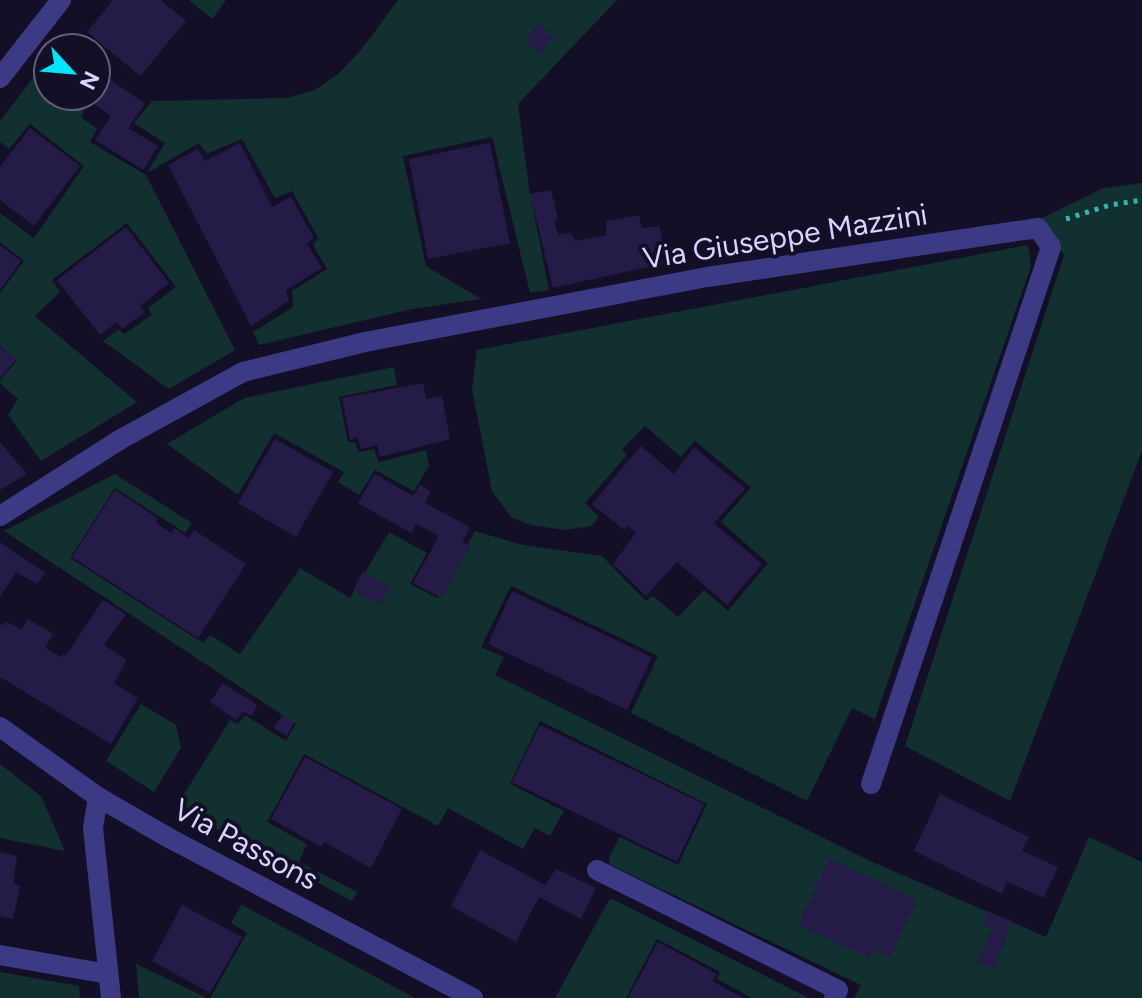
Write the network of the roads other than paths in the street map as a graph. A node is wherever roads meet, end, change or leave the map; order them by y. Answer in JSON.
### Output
{"nodes":[{"id":1,"x":61,"y":0,"type":"edge"},
{"id":2,"x":0,"y":78,"type":"edge"},
{"id":3,"x":0,"y":516,"type":"edge"},
{"id":4,"x":0,"y":727,"type":"edge"},
{"id":5,"x":871,"y":784,"type":"dead end"},
{"id":6,"x":98,"y":797,"type":"junction"},
{"id":7,"x":597,"y":870,"type":"dead end"},
{"id":8,"x":0,"y":955,"type":"edge"},
{"id":9,"x":108,"y":974,"type":"junction"},
{"id":10,"x":111,"y":998,"type":"edge"},
{"id":11,"x":473,"y":998,"type":"edge"},
{"id":12,"x":834,"y":998,"type":"edge"}],
"edges":[{"from":1,"to":2,"type":"street"},
{"from":3,"to":5,"type":"street","name":"Via Giuseppe Mazzini"},
{"from":4,"to":6,"type":"street","name":"Via Passons"},
{"from":6,"to":9,"type":"street"},
{"from":6,"to":11,"type":"street","name":"Via Passons"},
{"from":7,"to":12,"type":"street"},
{"from":8,"to":9,"type":"street"},
{"from":9,"to":10,"type":"street"}]}
